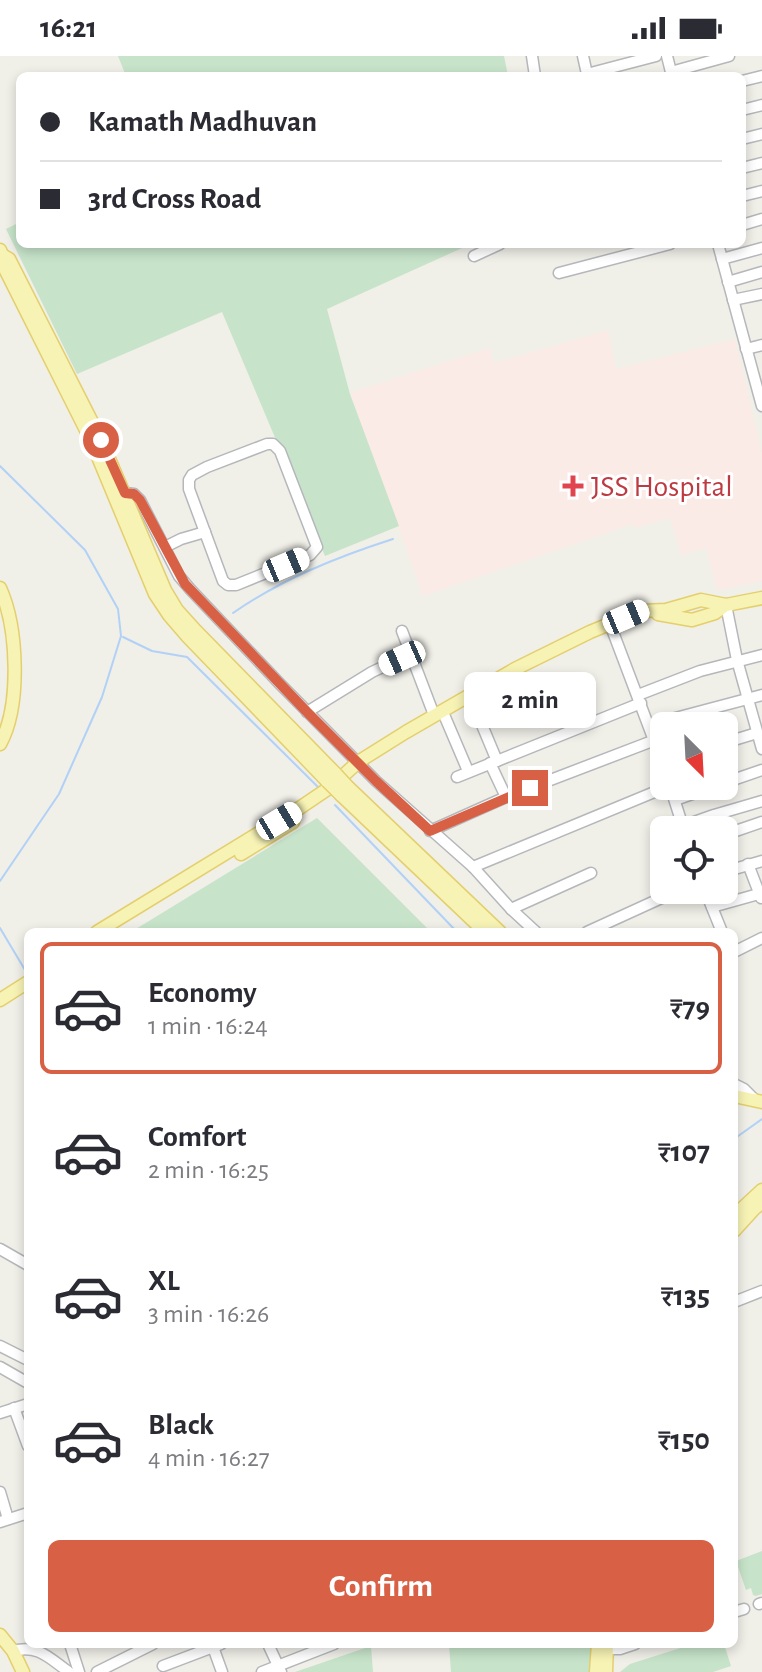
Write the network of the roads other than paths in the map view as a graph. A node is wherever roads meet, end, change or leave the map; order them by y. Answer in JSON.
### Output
{"nodes":[{"id":1,"x":656,"y":56,"type":"edge"},
{"id":2,"x":729,"y":56,"type":"edge"},
{"id":3,"x":595,"y":72,"type":"edge"},
{"id":4,"x":678,"y":72,"type":"edge"},
{"id":5,"x":491,"y":248,"type":"edge"},
{"id":6,"x":655,"y":248,"type":"edge"},
{"id":7,"x":719,"y":248,"type":"edge"},
{"id":8,"x":762,"y":248,"type":"edge"},
{"id":9,"x":1,"y":253,"type":"edge"},
{"id":10,"x":474,"y":256,"type":"dead end"},
{"id":11,"x":722,"y":259,"type":"junction"},
{"id":12,"x":762,"y":272,"type":"edge"},
{"id":13,"x":559,"y":273,"type":"dead end"},
{"id":14,"x":728,"y":282,"type":"junction"},
{"id":15,"x":762,"y":294,"type":"edge"},
{"id":16,"x":733,"y":300,"type":"junction"},
{"id":17,"x":762,"y":345,"type":"edge"},
{"id":18,"x":746,"y":349,"type":"junction"},
{"id":19,"x":757,"y":371,"type":"edge"},
{"id":20,"x":760,"y":392,"type":"edge"},
{"id":21,"x":762,"y":406,"type":"edge"},
{"id":22,"x":125,"y":493,"type":"junction"},
{"id":23,"x":205,"y":532,"type":"junction"},
{"id":24,"x":165,"y":547,"type":"junction"},
{"id":25,"x":0,"y":588,"type":"edge"},
{"id":26,"x":762,"y":598,"type":"edge"},
{"id":27,"x":726,"y":605,"type":"junction"},
{"id":28,"x":611,"y":626,"type":"junction"},
{"id":29,"x":402,"y":631,"type":"dead end"},
{"id":30,"x":410,"y":654,"type":"junction"},
{"id":31,"x":762,"y":655,"type":"edge"},
{"id":32,"x":737,"y":660,"type":"junction"},
{"id":33,"x":762,"y":695,"type":"edge"},
{"id":34,"x":748,"y":698,"type":"junction"},
{"id":35,"x":640,"y":699,"type":"junction"},
{"id":36,"x":472,"y":701,"type":"junction"},
{"id":37,"x":307,"y":712,"type":"junction"},
{"id":38,"x":439,"y":716,"type":"junction"},
{"id":39,"x":649,"y":725,"type":"joint"},
{"id":40,"x":760,"y":737,"type":"edge"},
{"id":41,"x":738,"y":741,"type":"edge"},
{"id":42,"x":650,"y":742,"type":"edge"},
{"id":43,"x":0,"y":744,"type":"edge"},
{"id":44,"x":494,"y":762,"type":"junction"},
{"id":45,"x":361,"y":765,"type":"junction"},
{"id":46,"x":762,"y":770,"type":"edge"},
{"id":47,"x":468,"y":771,"type":"junction"},
{"id":48,"x":457,"y":777,"type":"dead end"},
{"id":49,"x":331,"y":778,"type":"junction"},
{"id":50,"x":738,"y":778,"type":"edge"},
{"id":51,"x":344,"y":791,"type":"junction"},
{"id":52,"x":650,"y":794,"type":"edge"},
{"id":53,"x":506,"y":797,"type":"junction"},
{"id":54,"x":675,"y":800,"type":"edge"},
{"id":55,"x":762,"y":801,"type":"edge"},
{"id":56,"x":680,"y":816,"type":"edge"},
{"id":57,"x":715,"y":816,"type":"edge"},
{"id":58,"x":762,"y":822,"type":"edge"},
{"id":59,"x":738,"y":830,"type":"edge"},
{"id":60,"x":430,"y":831,"type":"junction"},
{"id":61,"x":762,"y":861,"type":"edge"},
{"id":62,"x":748,"y":864,"type":"junction"},
{"id":63,"x":473,"y":867,"type":"junction"},
{"id":64,"x":738,"y":867,"type":"edge"},
{"id":65,"x":591,"y":873,"type":"dead end"},
{"id":66,"x":761,"y":895,"type":"edge"},
{"id":67,"x":650,"y":903,"type":"edge"},
{"id":68,"x":711,"y":904,"type":"edge"},
{"id":69,"x":712,"y":907,"type":"junction"},
{"id":70,"x":511,"y":909,"type":"junction"},
{"id":71,"x":104,"y":928,"type":"edge"},
{"id":72,"x":116,"y":928,"type":"edge"},
{"id":73,"x":481,"y":928,"type":"edge"},
{"id":74,"x":496,"y":928,"type":"edge"},
{"id":75,"x":532,"y":928,"type":"edge"},
{"id":76,"x":596,"y":928,"type":"edge"},
{"id":77,"x":720,"y":928,"type":"edge"},
{"id":78,"x":762,"y":938,"type":"edge"},
{"id":79,"x":738,"y":950,"type":"edge"},
{"id":80,"x":24,"y":979,"type":"edge"},
{"id":81,"x":24,"y":980,"type":"edge"},
{"id":82,"x":0,"y":992,"type":"edge"},
{"id":83,"x":0,"y":1000,"type":"edge"},
{"id":84,"x":738,"y":1086,"type":"edge"},
{"id":85,"x":738,"y":1097,"type":"edge"},
{"id":86,"x":759,"y":1101,"type":"edge"},
{"id":87,"x":762,"y":1190,"type":"edge"},
{"id":88,"x":762,"y":1203,"type":"edge"},
{"id":89,"x":738,"y":1220,"type":"edge"},
{"id":90,"x":738,"y":1221,"type":"edge"},
{"id":91,"x":0,"y":1249,"type":"edge"},
{"id":92,"x":24,"y":1263,"type":"edge"},
{"id":93,"x":762,"y":1291,"type":"edge"},
{"id":94,"x":738,"y":1300,"type":"edge"},
{"id":95,"x":0,"y":1346,"type":"edge"},
{"id":96,"x":24,"y":1358,"type":"edge"},
{"id":97,"x":0,"y":1367,"type":"edge"},
{"id":98,"x":24,"y":1381,"type":"edge"},
{"id":99,"x":24,"y":1405,"type":"edge"},
{"id":100,"x":14,"y":1408,"type":"junction"},
{"id":101,"x":0,"y":1413,"type":"edge"},
{"id":102,"x":24,"y":1435,"type":"edge"},
{"id":103,"x":0,"y":1492,"type":"edge"},
{"id":104,"x":24,"y":1515,"type":"edge"},
{"id":105,"x":4,"y":1521,"type":"edge"},
{"id":106,"x":0,"y":1635,"type":"edge"},
{"id":107,"x":71,"y":1648,"type":"edge"},
{"id":108,"x":145,"y":1648,"type":"edge"},
{"id":109,"x":151,"y":1648,"type":"edge"},
{"id":110,"x":212,"y":1648,"type":"edge"},
{"id":111,"x":217,"y":1648,"type":"edge"},
{"id":112,"x":270,"y":1648,"type":"edge"},
{"id":113,"x":315,"y":1648,"type":"edge"},
{"id":114,"x":603,"y":1648,"type":"edge"},
{"id":115,"x":604,"y":1648,"type":"edge"},
{"id":116,"x":13,"y":1651,"type":"junction"},
{"id":117,"x":117,"y":1668,"type":"edge"},
{"id":118,"x":165,"y":1669,"type":"edge"},
{"id":119,"x":279,"y":1669,"type":"edge"},
{"id":120,"x":64,"y":1671,"type":"edge"},
{"id":121,"x":23,"y":1672,"type":"edge"},
{"id":122,"x":79,"y":1672,"type":"edge"},
{"id":123,"x":97,"y":1672,"type":"edge"},
{"id":124,"x":222,"y":1672,"type":"edge"},
{"id":125,"x":262,"y":1672,"type":"edge"},
{"id":126,"x":596,"y":1672,"type":"edge"},
{"id":127,"x":606,"y":1672,"type":"edge"}],
"edges":[{"from":1,"to":3,"type":"street"},
{"from":2,"to":4,"type":"street"},
{"from":5,"to":10,"type":"street"},
{"from":6,"to":13,"type":"street"},
{"from":7,"to":11,"type":"street"},
{"from":8,"to":11,"type":"street"},
{"from":9,"to":22,"type":"main road"},
{"from":9,"to":49,"type":"main road"},
{"from":11,"to":14,"type":"street"},
{"from":12,"to":14,"type":"street"},
{"from":14,"to":16,"type":"street"},
{"from":15,"to":16,"type":"street"},
{"from":16,"to":18,"type":"street"},
{"from":17,"to":18,"type":"street"},
{"from":18,"to":19,"type":"street"},
{"from":19,"to":20,"type":"street"},
{"from":20,"to":21,"type":"street"},
{"from":22,"to":24,"type":"street"},
{"from":22,"to":49,"type":"main road"},
{"from":23,"to":23,"type":"street"},
{"from":23,"to":24,"type":"street"},
{"from":24,"to":37,"type":"street"},
{"from":25,"to":43,"type":"main road"},
{"from":26,"to":27,"type":"main road"},
{"from":27,"to":28,"type":"main road"},
{"from":27,"to":32,"type":"street"},
{"from":28,"to":35,"type":"street"},
{"from":28,"to":36,"type":"main road"},
{"from":28,"to":38,"type":"main road"},
{"from":29,"to":30,"type":"street"},
{"from":30,"to":37,"type":"street"},
{"from":30,"to":38,"type":"street"},
{"from":31,"to":32,"type":"street"},
{"from":32,"to":34,"type":"street"},
{"from":32,"to":35,"type":"street"},
{"from":33,"to":34,"type":"street"},
{"from":34,"to":39,"type":"street"},
{"from":34,"to":40,"type":"street"},
{"from":35,"to":39,"type":"street"},
{"from":35,"to":44,"type":"street"},
{"from":36,"to":38,"type":"main road"},
{"from":36,"to":44,"type":"street"},
{"from":37,"to":45,"type":"street"},
{"from":38,"to":45,"type":"main road"},
{"from":38,"to":47,"type":"street"},
{"from":40,"to":41,"type":"street"},
{"from":42,"to":53,"type":"street"},
{"from":44,"to":47,"type":"street"},
{"from":44,"to":53,"type":"street"},
{"from":45,"to":60,"type":"street"},
{"from":45,"to":71,"type":"main road"},
{"from":45,"to":72,"type":"main road"},
{"from":46,"to":50,"type":"street"},
{"from":47,"to":48,"type":"street"},
{"from":49,"to":51,"type":"main road","bridge":true},
{"from":51,"to":73,"type":"main road"},
{"from":51,"to":74,"type":"main road"},
{"from":52,"to":63,"type":"street"},
{"from":53,"to":60,"type":"street"},
{"from":54,"to":56,"type":"street"},
{"from":55,"to":57,"type":"street"},
{"from":58,"to":59,"type":"street"},
{"from":60,"to":63,"type":"street"},
{"from":61,"to":62,"type":"street"},
{"from":62,"to":64,"type":"street"},
{"from":62,"to":66,"type":"street"},
{"from":63,"to":70,"type":"street"},
{"from":65,"to":70,"type":"street"},
{"from":66,"to":69,"type":"street"},
{"from":67,"to":76,"type":"street"},
{"from":68,"to":69,"type":"street"},
{"from":69,"to":77,"type":"street"},
{"from":70,"to":75,"type":"street"},
{"from":78,"to":79,"type":"street"},
{"from":80,"to":82,"type":"main road"},
{"from":81,"to":83,"type":"main road"},
{"from":84,"to":86,"type":"street"},
{"from":85,"to":86,"type":"main road"},
{"from":87,"to":89,"type":"main road"},
{"from":88,"to":90,"type":"main road"},
{"from":91,"to":92,"type":"street"},
{"from":93,"to":94,"type":"street"},
{"from":95,"to":96,"type":"street"},
{"from":97,"to":98,"type":"street"},
{"from":99,"to":100,"type":"street"},
{"from":100,"to":101,"type":"street"},
{"from":100,"to":102,"type":"street"},
{"from":103,"to":105,"type":"street"},
{"from":104,"to":105,"type":"street"},
{"from":106,"to":116,"type":"main road"},
{"from":107,"to":122,"type":"street"},
{"from":108,"to":117,"type":"street"},
{"from":109,"to":118,"type":"street"},
{"from":110,"to":118,"type":"street"},
{"from":111,"to":124,"type":"street"},
{"from":112,"to":119,"type":"street"},
{"from":113,"to":119,"type":"street"},
{"from":114,"to":126,"type":"main road"},
{"from":115,"to":127,"type":"main road"},
{"from":116,"to":120,"type":"street"},
{"from":116,"to":121,"type":"main road"},
{"from":117,"to":123,"type":"street"},
{"from":119,"to":125,"type":"street"}]}
